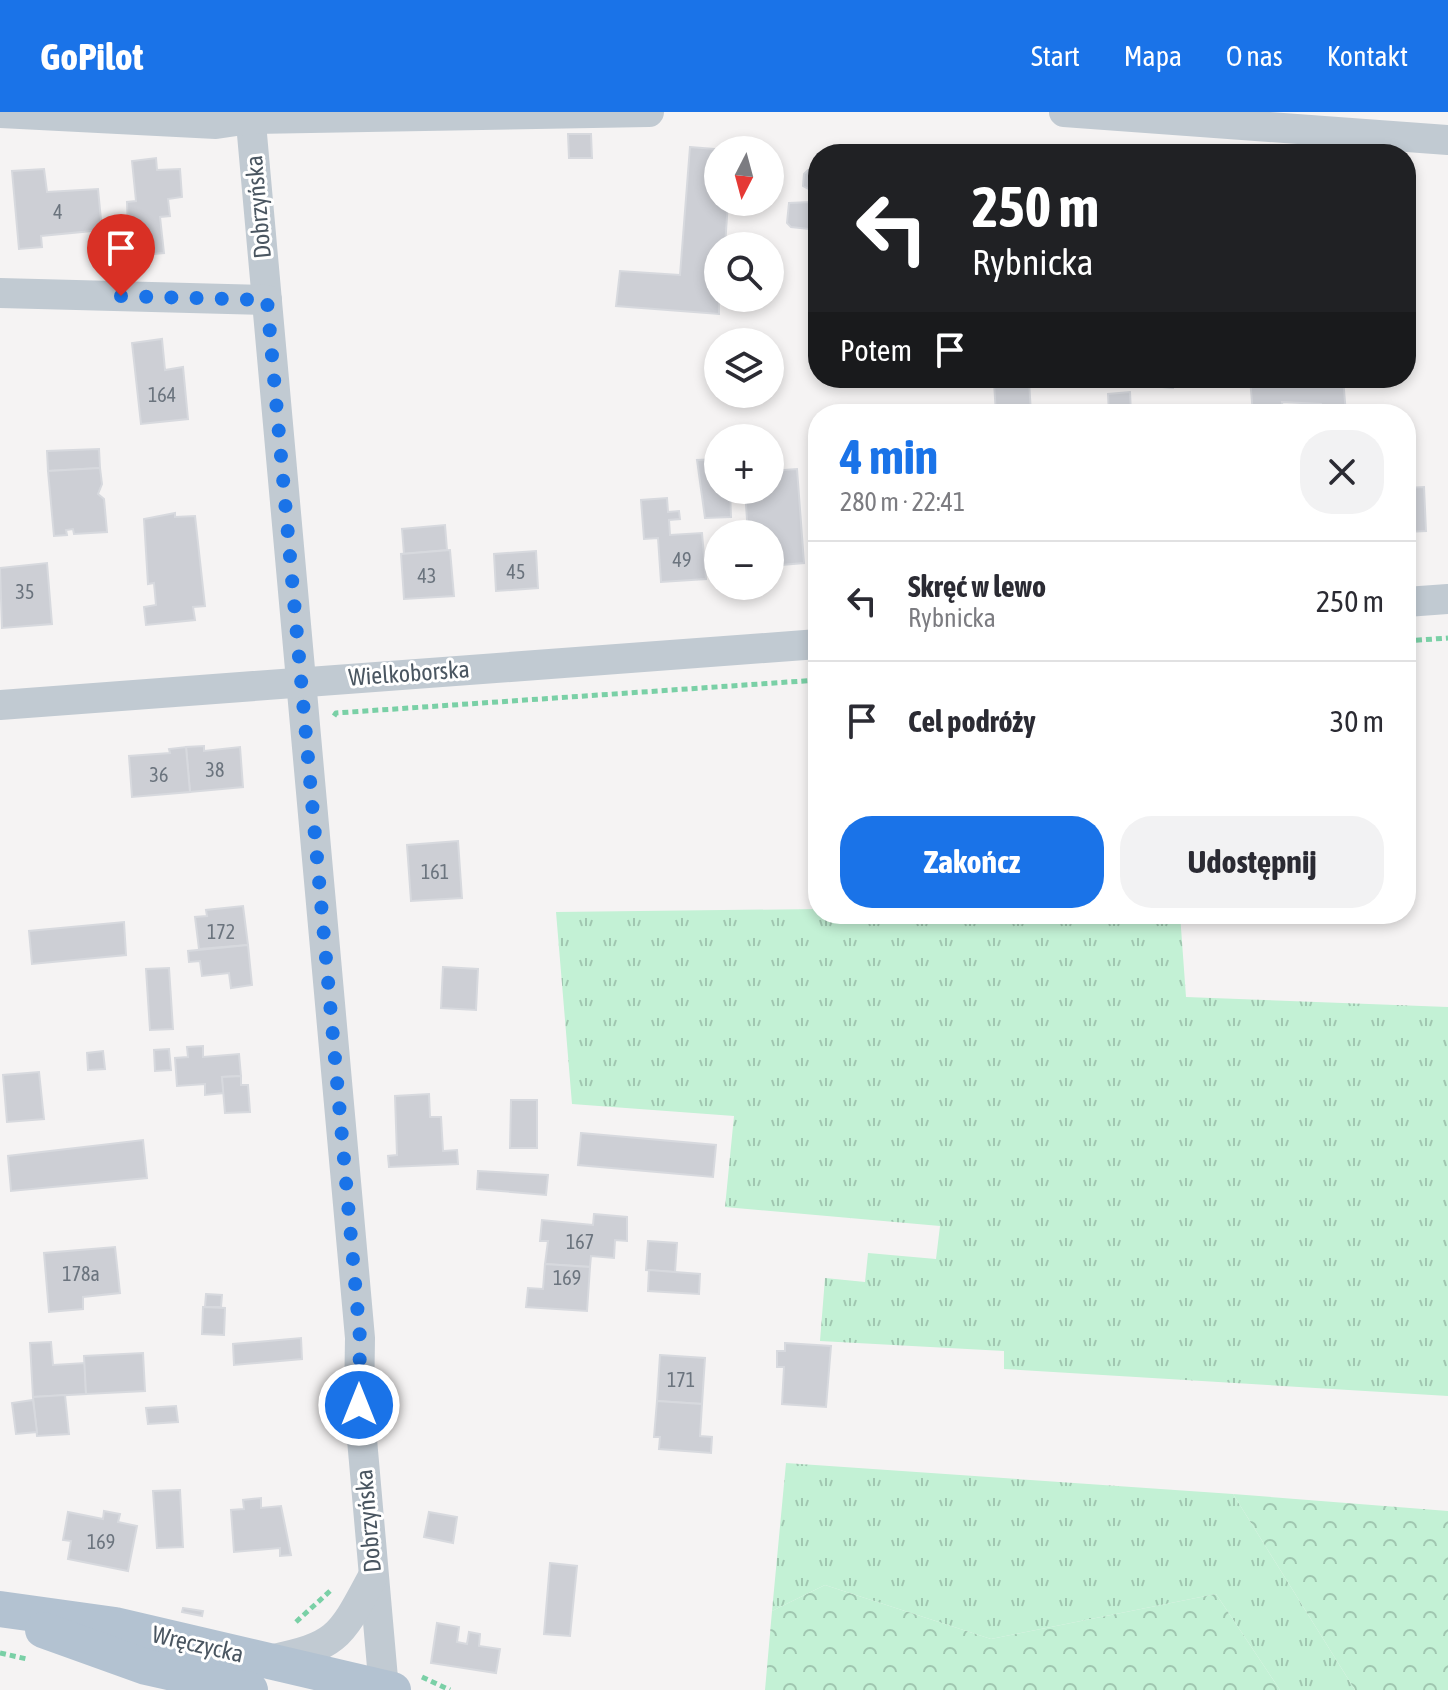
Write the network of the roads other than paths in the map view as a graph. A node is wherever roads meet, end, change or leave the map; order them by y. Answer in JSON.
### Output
{"nodes":[{"id":1,"x":649,"y":112,"type":"edge"},
{"id":2,"x":1064,"y":112,"type":"edge"},
{"id":3,"x":0,"y":113,"type":"edge"},
{"id":4,"x":250,"y":116,"type":"edge"},
{"id":5,"x":1448,"y":140,"type":"edge"},
{"id":6,"x":0,"y":293,"type":"edge"},
{"id":7,"x":267,"y":300,"type":"junction"},
{"id":8,"x":1448,"y":599,"type":"edge"},
{"id":9,"x":1416,"y":601,"type":"edge"},
{"id":10,"x":808,"y":645,"type":"edge"},
{"id":11,"x":301,"y":681,"type":"junction"},
{"id":12,"x":0,"y":705,"type":"edge"},
{"id":13,"x":372,"y":1578,"type":"junction"},
{"id":14,"x":0,"y":1612,"type":"edge"},
{"id":15,"x":258,"y":1675,"type":"edge"},
{"id":16,"x":144,"y":1678,"type":"edge"},
{"id":17,"x":392,"y":1686,"type":"edge"}],
"edges":[{"from":1,"to":4,"type":"street"},
{"from":2,"to":5,"type":"street"},
{"from":3,"to":4,"type":"street"},
{"from":4,"to":7,"type":"street","name":"Dobrzyńska"},
{"from":6,"to":7,"type":"street"},
{"from":7,"to":11,"type":"street","name":"Dobrzyńska"},
{"from":8,"to":9,"type":"street"},
{"from":10,"to":11,"type":"street","name":"Wielkoborska"},
{"from":11,"to":12,"type":"street","name":"Wielkoborska"},
{"from":11,"to":13,"type":"street","name":"Dobrzyńska"},
{"from":13,"to":15,"type":"street"},
{"from":13,"to":17,"type":"street","name":"Dobrzyńska"},
{"from":14,"to":15,"type":"main road","name":"Wręczycka"},
{"from":14,"to":16,"type":"main road","name":"Wręczycka"},
{"from":15,"to":16,"type":"main road","name":"Wręczycka"},
{"from":15,"to":17,"type":"main road","name":"Wręczycka"}]}
